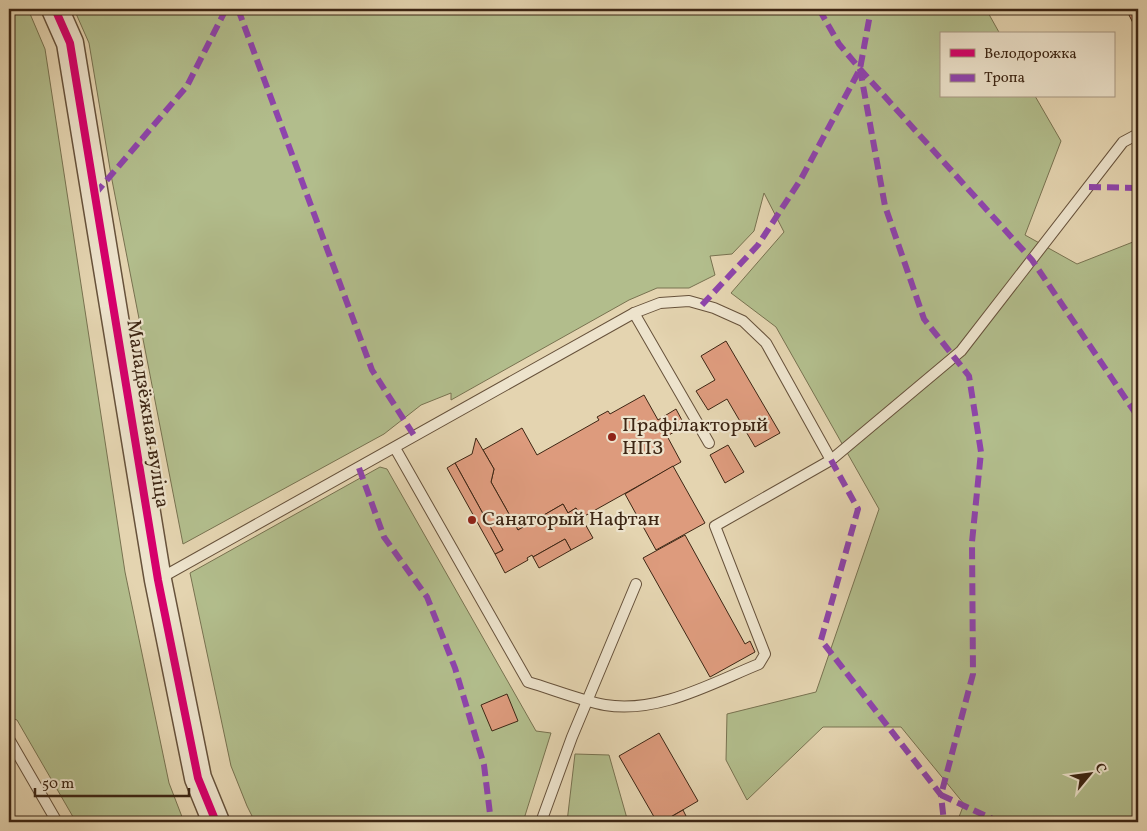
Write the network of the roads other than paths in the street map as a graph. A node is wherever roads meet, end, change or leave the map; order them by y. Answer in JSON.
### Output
{"nodes":[{"id":1,"x":55,"y":9,"type":"edge"},
{"id":2,"x":1138,"y":134,"type":"edge"},
{"id":3,"x":634,"y":313,"type":"junction"},
{"id":4,"x":709,"y":443,"type":"dead end"},
{"id":5,"x":395,"y":448,"type":"junction"},
{"id":6,"x":831,"y":460,"type":"junction"},
{"id":7,"x":158,"y":580,"type":"junction"},
{"id":8,"x":636,"y":584,"type":"dead end"},
{"id":9,"x":587,"y":699,"type":"junction"},
{"id":10,"x":9,"y":739,"type":"edge"},
{"id":11,"x":57,"y":822,"type":"edge"},
{"id":12,"x":216,"y":822,"type":"edge"},
{"id":13,"x":541,"y":822,"type":"edge"}],
"edges":[{"from":1,"to":7,"type":"street","name":"Маладзёжная вуліца"},
{"from":2,"to":6,"type":"lane"},
{"from":3,"to":4,"type":"lane"},
{"from":3,"to":5,"type":"lane"},
{"from":3,"to":6,"type":"lane"},
{"from":5,"to":7,"type":"lane"},
{"from":5,"to":9,"type":"lane"},
{"from":6,"to":9,"type":"lane"},
{"from":7,"to":12,"type":"street","name":"Маладзёжная вуліца"},
{"from":8,"to":9,"type":"lane"},
{"from":9,"to":13,"type":"lane"},
{"from":10,"to":11,"type":"lane"}]}
